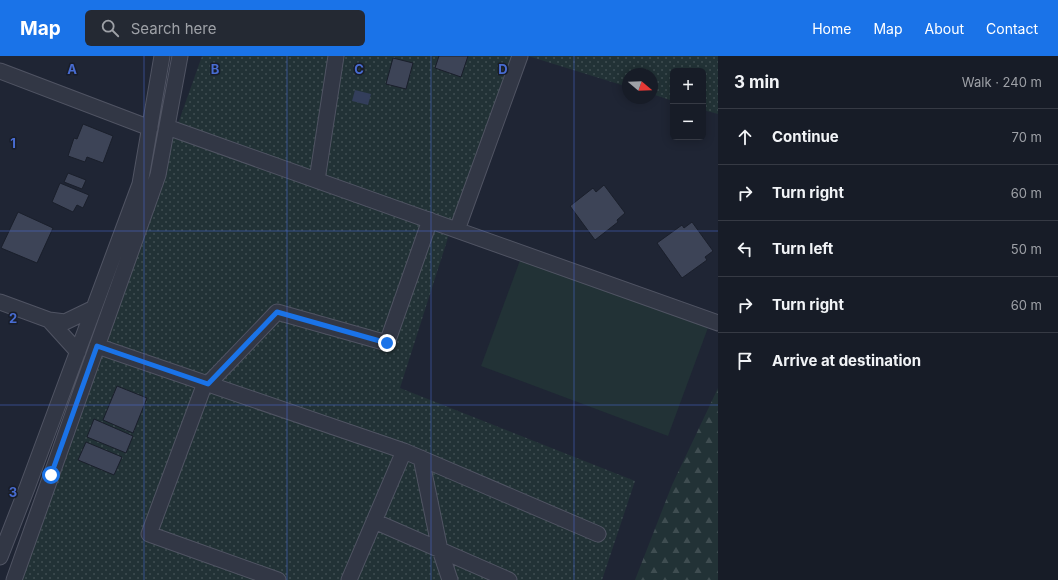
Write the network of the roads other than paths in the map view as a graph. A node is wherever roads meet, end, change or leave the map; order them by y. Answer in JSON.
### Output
{"nodes":[{"id":1,"x":162,"y":56,"type":"edge"},
{"id":2,"x":180,"y":56,"type":"edge"},
{"id":3,"x":336,"y":56,"type":"edge"},
{"id":4,"x":520,"y":56,"type":"edge"},
{"id":5,"x":0,"y":71,"type":"edge"},
{"id":6,"x":167,"y":126,"type":"junction"},
{"id":7,"x":150,"y":128,"type":"junction"},
{"id":8,"x":317,"y":180,"type":"junction"},
{"id":9,"x":430,"y":220,"type":"junction"},
{"id":10,"x":457,"y":230,"type":"junction"},
{"id":11,"x":0,"y":302,"type":"edge"},
{"id":12,"x":94,"y":308,"type":"junction"},
{"id":13,"x":49,"y":320,"type":"junction"},
{"id":14,"x":718,"y":323,"type":"edge"},
{"id":15,"x":97,"y":346,"type":"junction"},
{"id":16,"x":78,"y":352,"type":"junction"},
{"id":17,"x":207,"y":383,"type":"junction"},
{"id":18,"x":404,"y":451,"type":"junction"},
{"id":19,"x":421,"y":458,"type":"junction"},
{"id":20,"x":374,"y":521,"type":"junction"},
{"id":21,"x":598,"y":534,"type":"dead end"},
{"id":22,"x":440,"y":550,"type":"junction"},
{"id":23,"x":0,"y":557,"type":"edge"},
{"id":24,"x":14,"y":580,"type":"edge"},
{"id":25,"x":278,"y":580,"type":"edge"},
{"id":26,"x":349,"y":580,"type":"edge"},
{"id":27,"x":450,"y":580,"type":"edge"},
{"id":28,"x":509,"y":580,"type":"edge"}],
"edges":[{"from":1,"to":7,"type":"street"},
{"from":2,"to":6,"type":"street"},
{"from":3,"to":8,"type":"street"},
{"from":4,"to":10,"type":"street"},
{"from":5,"to":7,"type":"street"},
{"from":6,"to":8,"type":"street"},
{"from":6,"to":15,"type":"street"},
{"from":7,"to":12,"type":"street"},
{"from":8,"to":9,"type":"street"},
{"from":9,"to":10,"type":"street"},
{"from":9,"to":17,"type":"street"},
{"from":10,"to":14,"type":"street"},
{"from":11,"to":13,"type":"street"},
{"from":12,"to":13,"type":"street"},
{"from":12,"to":16,"type":"street"},
{"from":13,"to":16,"type":"street"},
{"from":15,"to":17,"type":"street"},
{"from":15,"to":24,"type":"street"},
{"from":16,"to":23,"type":"street"},
{"from":17,"to":18,"type":"street"},
{"from":17,"to":25,"type":"street"},
{"from":18,"to":19,"type":"street"},
{"from":18,"to":20,"type":"street"},
{"from":19,"to":21,"type":"street"},
{"from":19,"to":22,"type":"street"},
{"from":20,"to":22,"type":"street"},
{"from":20,"to":26,"type":"street"},
{"from":22,"to":27,"type":"street"},
{"from":22,"to":28,"type":"street"}]}
